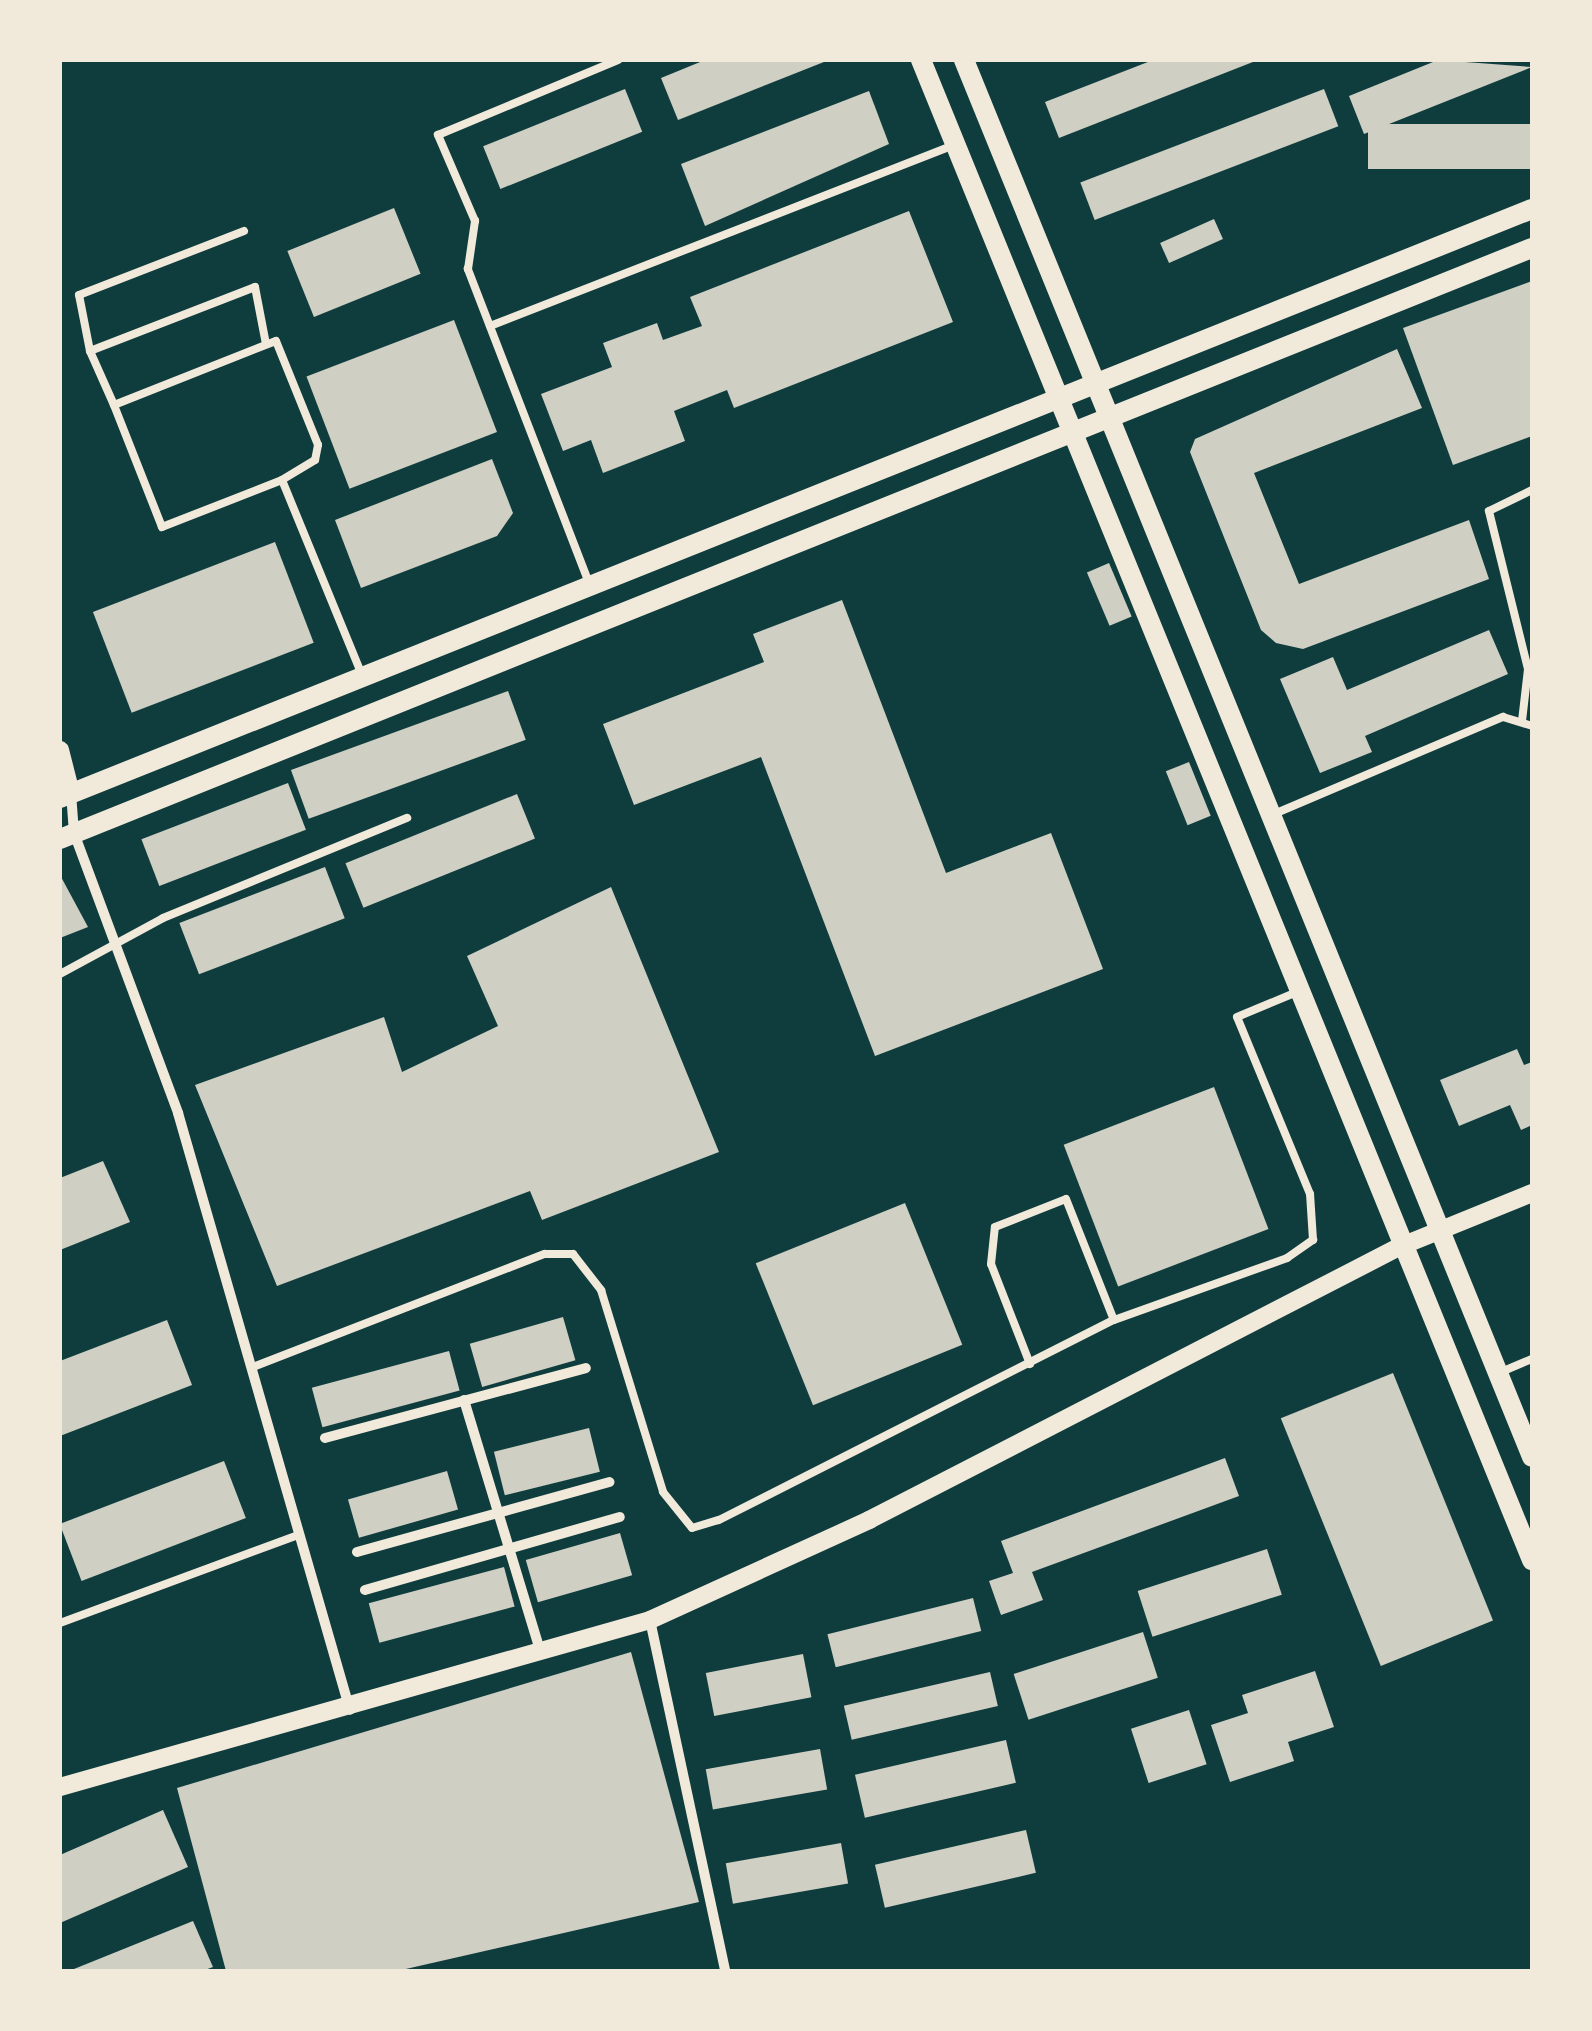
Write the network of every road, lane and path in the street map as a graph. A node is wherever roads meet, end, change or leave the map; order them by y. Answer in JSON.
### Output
{"nodes":[{"id":1,"x":618,"y":60,"type":"edge"},
{"id":2,"x":921,"y":60,"type":"edge"},
{"id":3,"x":964,"y":60,"type":"edge"},
{"id":4,"x":956,"y":144,"type":"junction"},
{"id":5,"x":1532,"y":208,"type":"edge"},
{"id":6,"x":244,"y":231,"type":"dead end"},
{"id":7,"x":1532,"y":248,"type":"edge"},
{"id":8,"x":490,"y":326,"type":"junction"},
{"id":9,"x":266,"y":344,"type":"junction"},
{"id":10,"x":90,"y":351,"type":"junction"},
{"id":11,"x":1091,"y":381,"type":"junction"},
{"id":12,"x":1059,"y":392,"type":"junction"},
{"id":13,"x":114,"y":405,"type":"junction"},
{"id":14,"x":1106,"y":413,"type":"junction"},
{"id":15,"x":1076,"y":431,"type":"junction"},
{"id":16,"x":282,"y":480,"type":"junction"},
{"id":17,"x":1532,"y":490,"type":"edge"},
{"id":18,"x":589,"y":583,"type":"junction"},
{"id":19,"x":1532,"y":616,"type":"edge"},
{"id":20,"x":1519,"y":621,"type":"junction"},
{"id":21,"x":362,"y":675,"type":"junction"},
{"id":22,"x":1522,"y":721,"type":"junction"},
{"id":23,"x":1532,"y":726,"type":"edge"},
{"id":24,"x":60,"y":750,"type":"edge"},
{"id":25,"x":66,"y":795,"type":"edge"},
{"id":26,"x":1270,"y":816,"type":"junction"},
{"id":27,"x":406,"y":818,"type":"dead end"},
{"id":28,"x":67,"y":836,"type":"edge"},
{"id":29,"x":116,"y":946,"type":"junction"},
{"id":30,"x":60,"y":974,"type":"edge"},
{"id":31,"x":1298,"y":991,"type":"junction"},
{"id":32,"x":1532,"y":1193,"type":"edge"},
{"id":33,"x":1437,"y":1230,"type":"junction"},
{"id":34,"x":1400,"y":1247,"type":"junction"},
{"id":35,"x":1114,"y":1320,"type":"junction"},
{"id":36,"x":1532,"y":1359,"type":"edge"},
{"id":37,"x":1030,"y":1364,"type":"junction"},
{"id":38,"x":253,"y":1367,"type":"junction"},
{"id":39,"x":586,"y":1368,"type":"dead end"},
{"id":40,"x":1497,"y":1374,"type":"junction"},
{"id":41,"x":464,"y":1400,"type":"junction"},
{"id":42,"x":325,"y":1438,"type":"dead end"},
{"id":43,"x":1532,"y":1457,"type":"edge"},
{"id":44,"x":609,"y":1482,"type":"dead end"},
{"id":45,"x":496,"y":1512,"type":"junction"},
{"id":46,"x":620,"y":1517,"type":"dead end"},
{"id":47,"x":298,"y":1534,"type":"junction"},
{"id":48,"x":512,"y":1549,"type":"junction"},
{"id":49,"x":357,"y":1552,"type":"dead end"},
{"id":50,"x":1532,"y":1560,"type":"edge"},
{"id":51,"x":365,"y":1590,"type":"dead end"},
{"id":52,"x":650,"y":1620,"type":"junction"},
{"id":53,"x":60,"y":1623,"type":"edge"},
{"id":54,"x":542,"y":1655,"type":"junction"},
{"id":55,"x":350,"y":1711,"type":"junction"},
{"id":56,"x":60,"y":1787,"type":"edge"},
{"id":57,"x":725,"y":1971,"type":"edge"}],
"edges":[{"from":1,"to":8,"type":"lane"},
{"from":2,"to":4,"type":"main road"},
{"from":3,"to":11,"type":"main road"},
{"from":4,"to":8,"type":"lane"},
{"from":4,"to":12,"type":"main road"},
{"from":5,"to":11,"type":"main road"},
{"from":6,"to":10,"type":"lane"},
{"from":7,"to":14,"type":"main road"},
{"from":8,"to":18,"type":"lane"},
{"from":9,"to":10,"type":"lane"},
{"from":9,"to":13,"type":"lane"},
{"from":9,"to":16,"type":"lane"},
{"from":10,"to":13,"type":"lane"},
{"from":11,"to":12,"type":"main road"},
{"from":11,"to":14,"type":"main road"},
{"from":12,"to":15,"type":"main road"},
{"from":12,"to":18,"type":"main road"},
{"from":13,"to":16,"type":"lane"},
{"from":14,"to":15,"type":"main road"},
{"from":14,"to":26,"type":"main road"},
{"from":15,"to":28,"type":"main road"},
{"from":15,"to":31,"type":"main road"},
{"from":16,"to":21,"type":"lane"},
{"from":17,"to":20,"type":"lane"},
{"from":18,"to":21,"type":"main road"},
{"from":19,"to":20,"type":"lane"},
{"from":20,"to":22,"type":"lane"},
{"from":21,"to":25,"type":"main road"},
{"from":22,"to":23,"type":"lane"},
{"from":22,"to":26,"type":"lane"},
{"from":24,"to":25,"type":"street"},
{"from":25,"to":28,"type":"street"},
{"from":26,"to":33,"type":"main road"},
{"from":27,"to":29,"type":"lane"},
{"from":28,"to":29,"type":"street"},
{"from":29,"to":30,"type":"lane"},
{"from":29,"to":38,"type":"street"},
{"from":31,"to":34,"type":"main road"},
{"from":31,"to":35,"type":"lane"},
{"from":32,"to":33,"type":"street"},
{"from":33,"to":34,"type":"street"},
{"from":33,"to":40,"type":"main road"},
{"from":34,"to":50,"type":"main road"},
{"from":34,"to":52,"type":"street"},
{"from":35,"to":37,"type":"lane"},
{"from":35,"to":37,"type":"lane"},
{"from":36,"to":40,"type":"lane"},
{"from":37,"to":38,"type":"lane"},
{"from":38,"to":47,"type":"street"},
{"from":39,"to":41,"type":"street"},
{"from":40,"to":43,"type":"main road"},
{"from":41,"to":42,"type":"street"},
{"from":41,"to":45,"type":"street"},
{"from":44,"to":45,"type":"street"},
{"from":45,"to":48,"type":"street"},
{"from":45,"to":49,"type":"street"},
{"from":46,"to":48,"type":"street"},
{"from":47,"to":53,"type":"lane"},
{"from":47,"to":55,"type":"street"},
{"from":48,"to":51,"type":"street"},
{"from":48,"to":54,"type":"street"},
{"from":52,"to":54,"type":"street"},
{"from":52,"to":57,"type":"street"},
{"from":54,"to":55,"type":"street"},
{"from":55,"to":56,"type":"street"}]}
